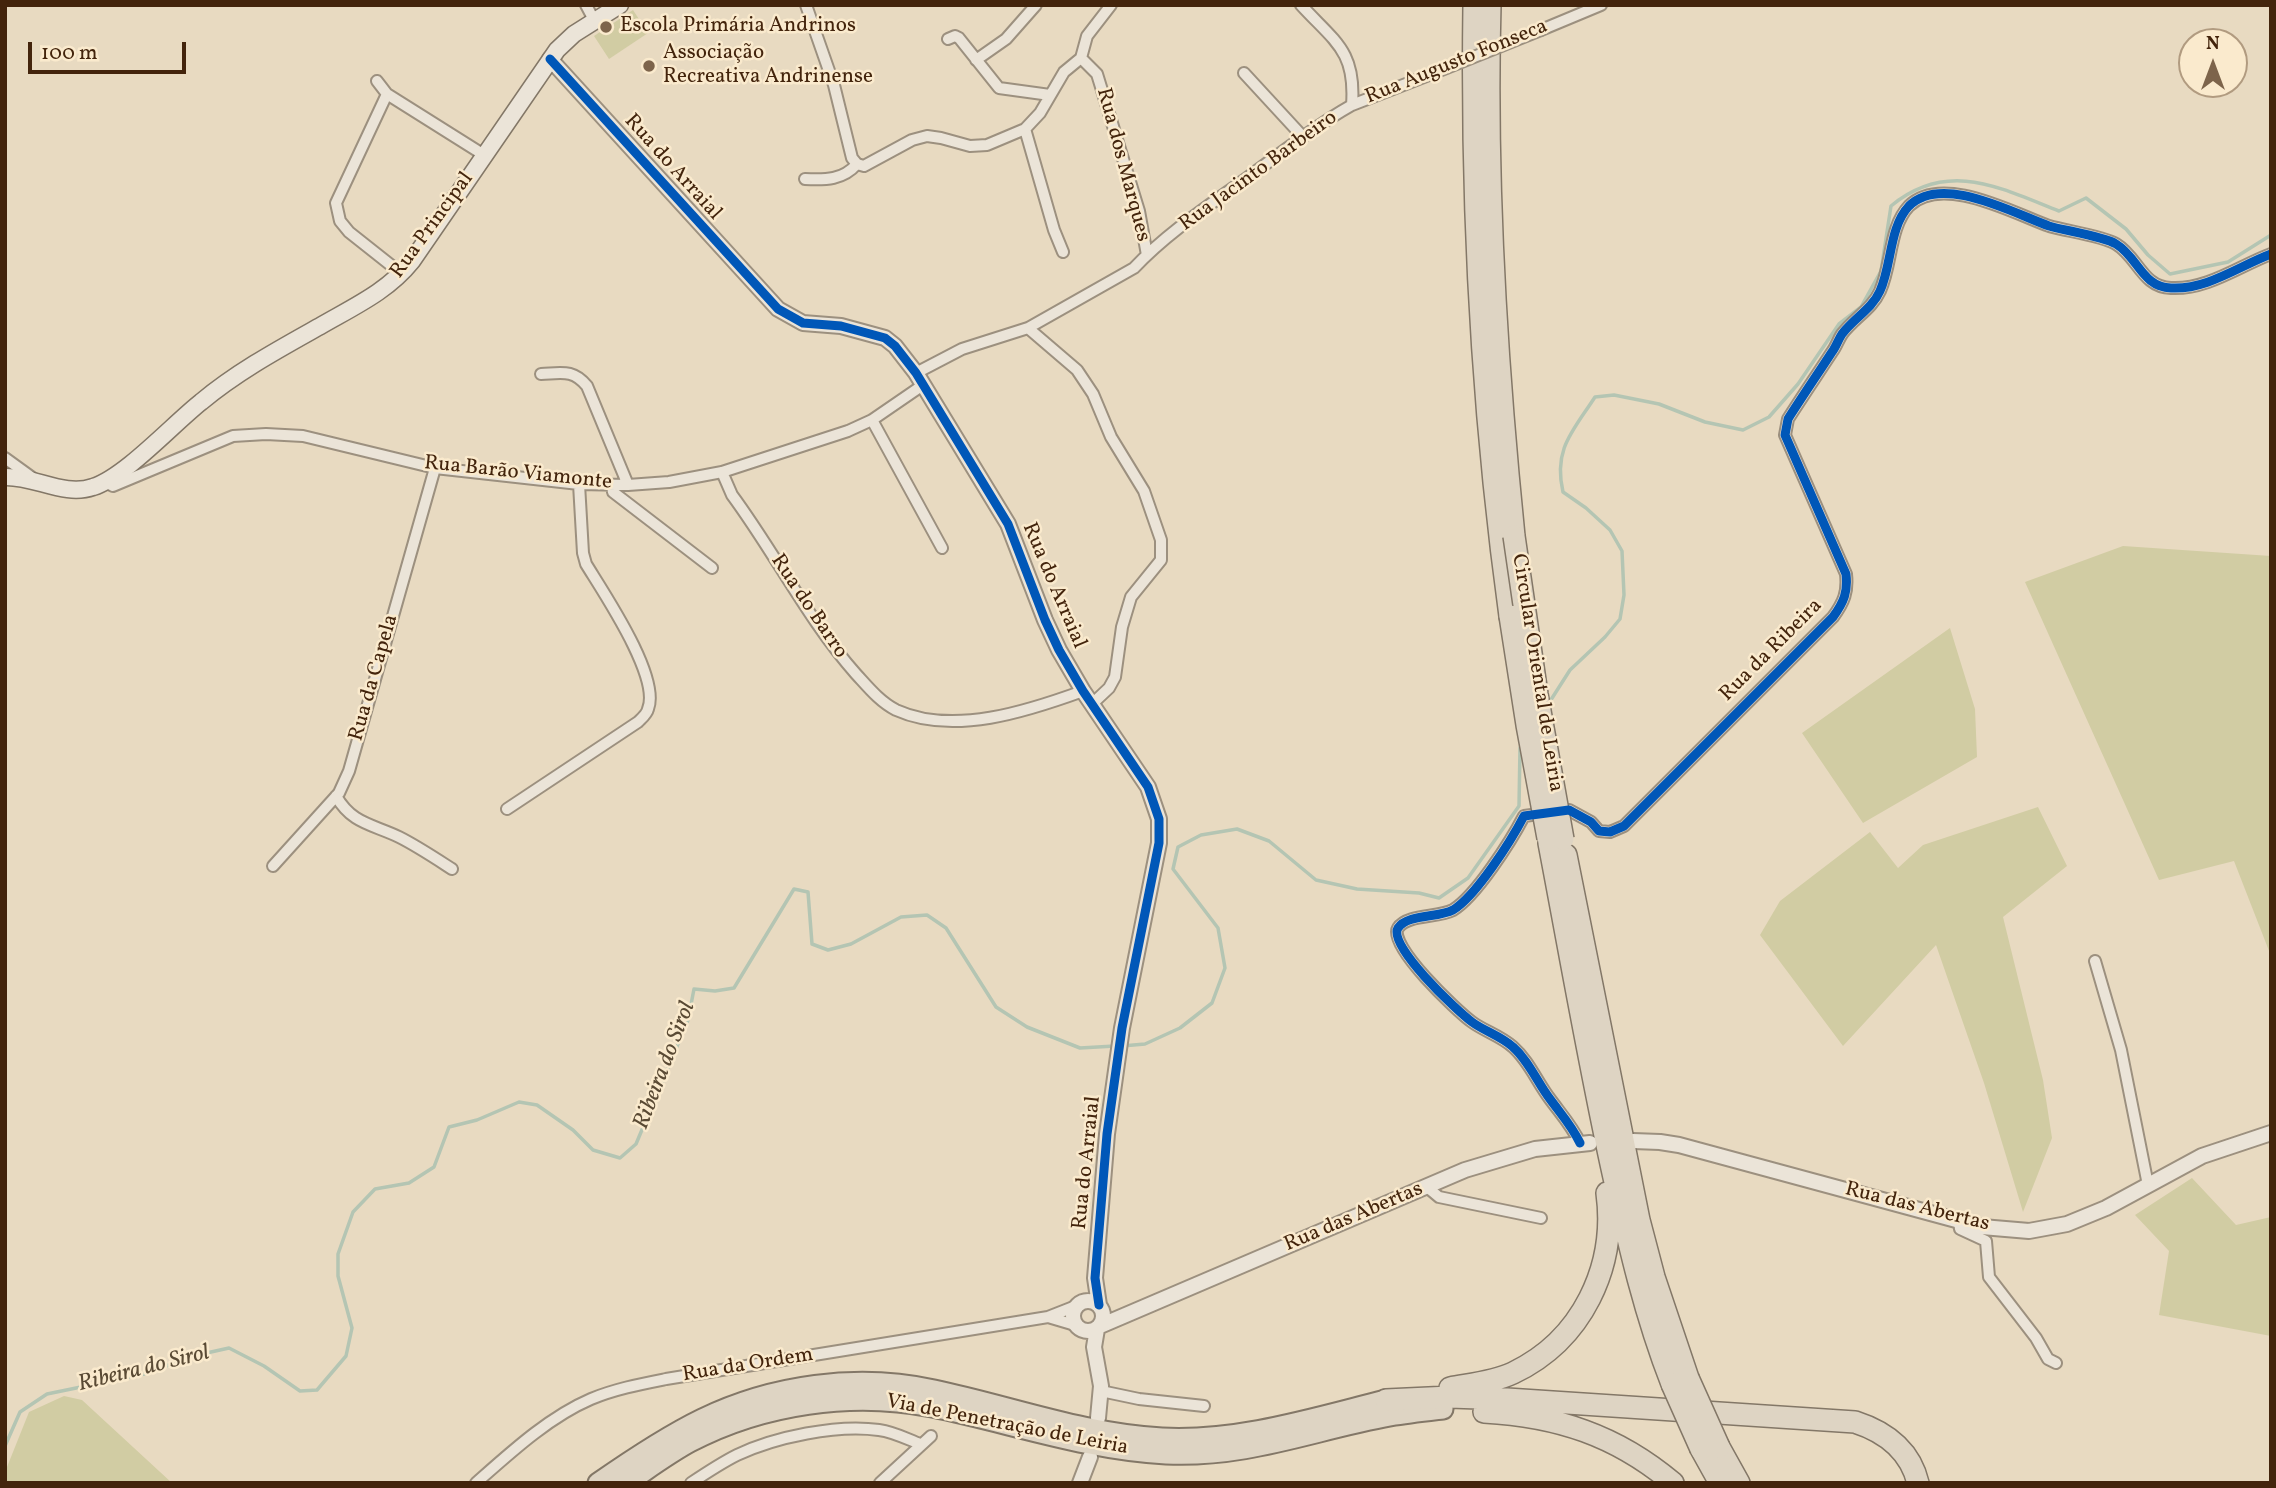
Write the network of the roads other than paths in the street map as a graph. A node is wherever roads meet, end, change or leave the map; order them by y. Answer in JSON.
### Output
{"nodes":[{"id":1,"x":586,"y":5,"type":"edge"},
{"id":2,"x":620,"y":5,"type":"edge"},
{"id":3,"x":806,"y":5,"type":"edge"},
{"id":4,"x":1036,"y":5,"type":"edge"},
{"id":5,"x":1111,"y":5,"type":"edge"},
{"id":6,"x":1301,"y":5,"type":"edge"},
{"id":7,"x":1474,"y":5,"type":"edge"},
{"id":8,"x":1490,"y":5,"type":"edge"},
{"id":9,"x":1601,"y":5,"type":"edge"},
{"id":10,"x":594,"y":20,"type":"junction"},
{"id":11,"x":948,"y":39,"type":"dead end"},
{"id":12,"x":1082,"y":58,"type":"junction"},
{"id":13,"x":550,"y":59,"type":"junction"},
{"id":14,"x":976,"y":60,"type":"junction"},
{"id":15,"x":1244,"y":73,"type":"dead end"},
{"id":16,"x":377,"y":81,"type":"dead end"},
{"id":17,"x":387,"y":94,"type":"junction"},
{"id":18,"x":1050,"y":94,"type":"junction"},
{"id":19,"x":1352,"y":105,"type":"junction"},
{"id":20,"x":1025,"y":129,"type":"junction"},
{"id":21,"x":1303,"y":138,"type":"junction"},
{"id":22,"x":484,"y":155,"type":"junction"},
{"id":23,"x":858,"y":164,"type":"junction"},
{"id":24,"x":805,"y":179,"type":"dead end"},
{"id":25,"x":1063,"y":252,"type":"dead end"},
{"id":26,"x":2271,"y":254,"type":"edge"},
{"id":27,"x":1147,"y":255,"type":"junction"},
{"id":28,"x":402,"y":274,"type":"junction"},
{"id":29,"x":1028,"y":328,"type":"junction"},
{"id":30,"x":541,"y":374,"type":"dead end"},
{"id":31,"x":919,"y":379,"type":"junction"},
{"id":32,"x":872,"y":420,"type":"junction"},
{"id":33,"x":5,"y":458,"type":"edge"},
{"id":34,"x":435,"y":468,"type":"junction"},
{"id":35,"x":722,"y":472,"type":"junction"},
{"id":36,"x":5,"y":477,"type":"edge"},
{"id":37,"x":35,"y":480,"type":"junction"},
{"id":38,"x":106,"y":482,"type":"junction"},
{"id":39,"x":579,"y":484,"type":"junction"},
{"id":40,"x":612,"y":485,"type":"junction"},
{"id":41,"x":628,"y":485,"type":"junction"},
{"id":42,"x":1507,"y":536,"type":"junction"},
{"id":43,"x":942,"y":548,"type":"dead end"},
{"id":44,"x":712,"y":568,"type":"dead end"},
{"id":45,"x":1083,"y":691,"type":"junction"},
{"id":46,"x":1092,"y":704,"type":"junction"},
{"id":47,"x":336,"y":796,"type":"junction"},
{"id":48,"x":508,"y":809,"type":"dead end"},
{"id":49,"x":1556,"y":841,"type":"junction"},
{"id":50,"x":273,"y":866,"type":"dead end"},
{"id":51,"x":452,"y":869,"type":"dead end"},
{"id":52,"x":2095,"y":961,"type":"dead end"},
{"id":53,"x":1602,"y":1124,"type":"junction"},
{"id":54,"x":2271,"y":1133,"type":"edge"},
{"id":55,"x":1633,"y":1141,"type":"dead end"},
{"id":56,"x":1585,"y":1143,"type":"joint"},
{"id":57,"x":2148,"y":1185,"type":"junction"},
{"id":58,"x":1427,"y":1187,"type":"junction"},
{"id":59,"x":1541,"y":1218,"type":"dead end"},
{"id":60,"x":1959,"y":1221,"type":"junction"},
{"id":61,"x":1095,"y":1279,"type":"junction"},
{"id":62,"x":1078,"y":1305,"type":"junction"},
{"id":63,"x":1048,"y":1317,"type":"junction"},
{"id":64,"x":1093,"y":1321,"type":"junction"},
{"id":65,"x":2056,"y":1363,"type":"dead end"},
{"id":66,"x":1680,"y":1381,"type":"junction"},
{"id":67,"x":1101,"y":1391,"type":"junction"},
{"id":68,"x":1386,"y":1400,"type":"junction"},
{"id":69,"x":1204,"y":1406,"type":"dead end"},
{"id":70,"x":1443,"y":1409,"type":"junction"},
{"id":71,"x":1098,"y":1418,"type":"dead end"},
{"id":72,"x":931,"y":1436,"type":"dead end"},
{"id":73,"x":920,"y":1444,"type":"junction"},
{"id":74,"x":1090,"y":1457,"type":"dead end"},
{"id":75,"x":1734,"y":1481,"type":"edge"},
{"id":76,"x":476,"y":1483,"type":"edge"},
{"id":77,"x":598,"y":1483,"type":"edge"},
{"id":78,"x":627,"y":1483,"type":"edge"},
{"id":79,"x":691,"y":1483,"type":"edge"},
{"id":80,"x":880,"y":1483,"type":"edge"},
{"id":81,"x":1081,"y":1483,"type":"edge"},
{"id":82,"x":1673,"y":1483,"type":"edge"},
{"id":83,"x":1905,"y":1483,"type":"edge"},
{"id":84,"x":1918,"y":1483,"type":"edge"}],
"edges":[{"from":1,"to":10,"type":"street"},
{"from":2,"to":10,"type":"main road","name":"Rua Principal"},
{"from":3,"to":23,"type":"street"},
{"from":4,"to":14,"type":"street"},
{"from":5,"to":12,"type":"street"},
{"from":6,"to":19,"type":"street","name":"Rua Jacinto Barbeiro"},
{"from":7,"to":42,"type":"highway","name":"Circular Oriental de Leiria"},
{"from":8,"to":42,"type":"highway","name":"Circular Oriental de Leiria"},
{"from":9,"to":19,"type":"street","name":"Rua Augusto Fonseca","bridge":true},
{"from":10,"to":13,"type":"main road","name":"Rua Principal"},
{"from":11,"to":14,"type":"street"},
{"from":12,"to":18,"type":"street","name":"Rua dos Marques"},
{"from":12,"to":27,"type":"street","name":"Rua dos Marques"},
{"from":13,"to":22,"type":"main road","name":"Rua Principal"},
{"from":13,"to":31,"type":"street","name":"Rua do Arraial"},
{"from":14,"to":18,"type":"street"},
{"from":15,"to":21,"type":"street"},
{"from":16,"to":17,"type":"street"},
{"from":17,"to":22,"type":"street"},
{"from":17,"to":28,"type":"street"},
{"from":18,"to":20,"type":"street","name":"Rua dos Marques"},
{"from":19,"to":21,"type":"street","name":"Rua Jacinto Barbeiro"},
{"from":20,"to":23,"type":"street","name":"Rua dos Marques"},
{"from":20,"to":25,"type":"street"},
{"from":21,"to":27,"type":"street","name":"Rua Jacinto Barbeiro"},
{"from":22,"to":28,"type":"main road","name":"Rua Principal"},
{"from":23,"to":24,"type":"street","name":"Rua dos Marques"},
{"from":26,"to":56,"type":"street","name":"Rua da Ribeira"},
{"from":27,"to":29,"type":"street","name":"Rua Jacinto Barbeiro"},
{"from":28,"to":38,"type":"main road","name":"Rua Principal"},
{"from":29,"to":31,"type":"street","name":"Rua Jacinto Barbeiro"},
{"from":29,"to":46,"type":"street"},
{"from":30,"to":41,"type":"street"},
{"from":31,"to":32,"type":"street","name":"Rua Barão Viamonte"},
{"from":31,"to":45,"type":"street","name":"Rua do Arraial"},
{"from":32,"to":35,"type":"street","name":"Rua Barão Viamonte"},
{"from":32,"to":43,"type":"street"},
{"from":33,"to":37,"type":"street"},
{"from":34,"to":38,"type":"street","name":"Rua Barão Viamonte"},
{"from":34,"to":39,"type":"street","name":"Rua Barão Viamonte"},
{"from":34,"to":47,"type":"street","name":"Rua da Capela"},
{"from":35,"to":41,"type":"street","name":"Rua Barão Viamonte"},
{"from":35,"to":45,"type":"street","name":"Rua do Barro"},
{"from":36,"to":37,"type":"main road"},
{"from":37,"to":38,"type":"main road"},
{"from":39,"to":40,"type":"street","name":"Rua Barão Viamonte"},
{"from":39,"to":48,"type":"street"},
{"from":40,"to":41,"type":"street","name":"Rua Barão Viamonte"},
{"from":40,"to":44,"type":"street"},
{"from":42,"to":49,"type":"highway","name":"Circular Oriental de Leiria","bridge":true},
{"from":45,"to":46,"type":"street","name":"Rua do Arraial"},
{"from":46,"to":61,"type":"street","name":"Rua do Arraial"},
{"from":47,"to":50,"type":"street","name":"Rua da Capela"},
{"from":47,"to":51,"type":"street"},
{"from":49,"to":53,"type":"highway","name":"Circular Oriental de Leiria"},
{"from":49,"to":66,"type":"highway","name":"Circular Oriental de Leiria"},
{"from":52,"to":57,"type":"street"},
{"from":53,"to":66,"type":"highway","name":"Circular Oriental de Leiria"},
{"from":53,"to":68,"type":"highway"},
{"from":54,"to":57,"type":"street","name":"Rua das Abertas"},
{"from":55,"to":60,"type":"street","name":"Rua das Abertas"},
{"from":56,"to":58,"type":"street","name":"Rua das Abertas"},
{"from":57,"to":60,"type":"street","name":"Rua das Abertas"},
{"from":58,"to":59,"type":"street"},
{"from":58,"to":64,"type":"street","name":"Rua das Abertas"},
{"from":60,"to":65,"type":"street"},
{"from":61,"to":62,"type":"street","name":"Rua do Arraial"},
{"from":61,"to":64,"type":"street","name":"Rua do Arraial"},
{"from":62,"to":63,"type":"street","name":"Rua da Ordem"},
{"from":62,"to":64,"type":"street","name":"Rua das Abertas"},
{"from":62,"to":64,"type":"street"},
{"from":63,"to":64,"type":"street","name":"Rua da Ordem"},
{"from":63,"to":76,"type":"street","name":"Rua da Ordem"},
{"from":64,"to":67,"type":"street"},
{"from":66,"to":75,"type":"highway","name":"Circular Oriental de Leiria","bridge":true},
{"from":67,"to":69,"type":"street"},
{"from":67,"to":71,"type":"street"},
{"from":68,"to":77,"type":"highway","name":"Via de Penetração de Leiria"},
{"from":68,"to":84,"type":"highway"},
{"from":70,"to":78,"type":"highway","name":"Via de Penetração de Leiria"},
{"from":70,"to":82,"type":"highway"},
{"from":70,"to":83,"type":"highway"},
{"from":72,"to":73,"type":"street"},
{"from":73,"to":79,"type":"street"},
{"from":73,"to":80,"type":"street"},
{"from":74,"to":81,"type":"street"}]}
